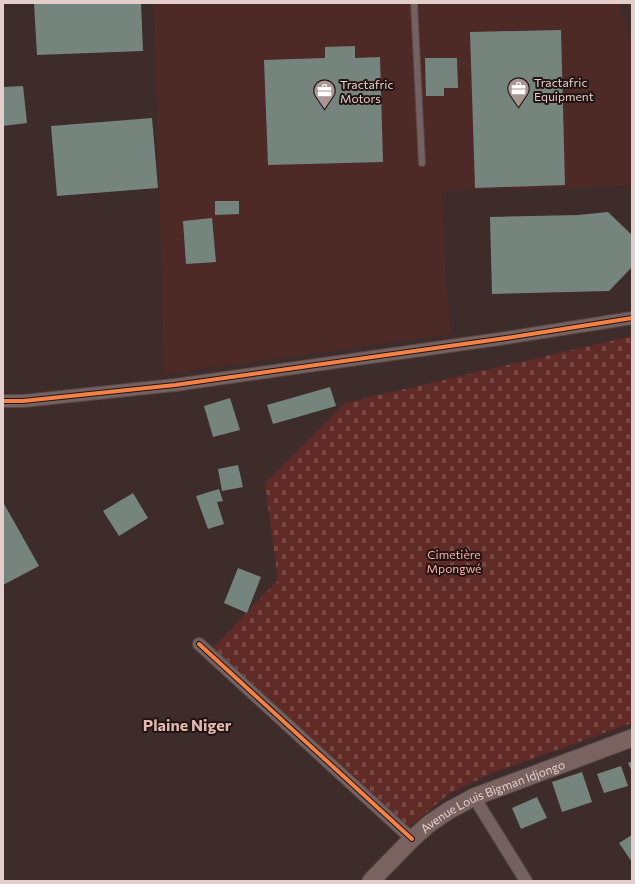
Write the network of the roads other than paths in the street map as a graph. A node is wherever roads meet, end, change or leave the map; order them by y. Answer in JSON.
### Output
{"nodes":[{"id":1,"x":414,"y":3,"type":"edge"},
{"id":2,"x":422,"y":163,"type":"dead end"},
{"id":3,"x":632,"y":318,"type":"edge"},
{"id":4,"x":3,"y":401,"type":"edge"},
{"id":5,"x":199,"y":644,"type":"dead end"},
{"id":6,"x":632,"y":738,"type":"edge"},
{"id":7,"x":474,"y":797,"type":"junction"},
{"id":8,"x":412,"y":839,"type":"junction"},
{"id":9,"x":371,"y":881,"type":"edge"},
{"id":10,"x":526,"y":881,"type":"edge"}],
"edges":[{"from":1,"to":2,"type":"lane"},
{"from":3,"to":4,"type":"street"},
{"from":5,"to":8,"type":"street"},
{"from":6,"to":7,"type":"main road","name":"Avenue Louis Bigman Idjongo"},
{"from":7,"to":8,"type":"main road","name":"Avenue Louis Bigman Idjongo"},
{"from":7,"to":10,"type":"street"},
{"from":8,"to":9,"type":"main road","name":"Avenue Louis Bigman Idjongo"}]}
